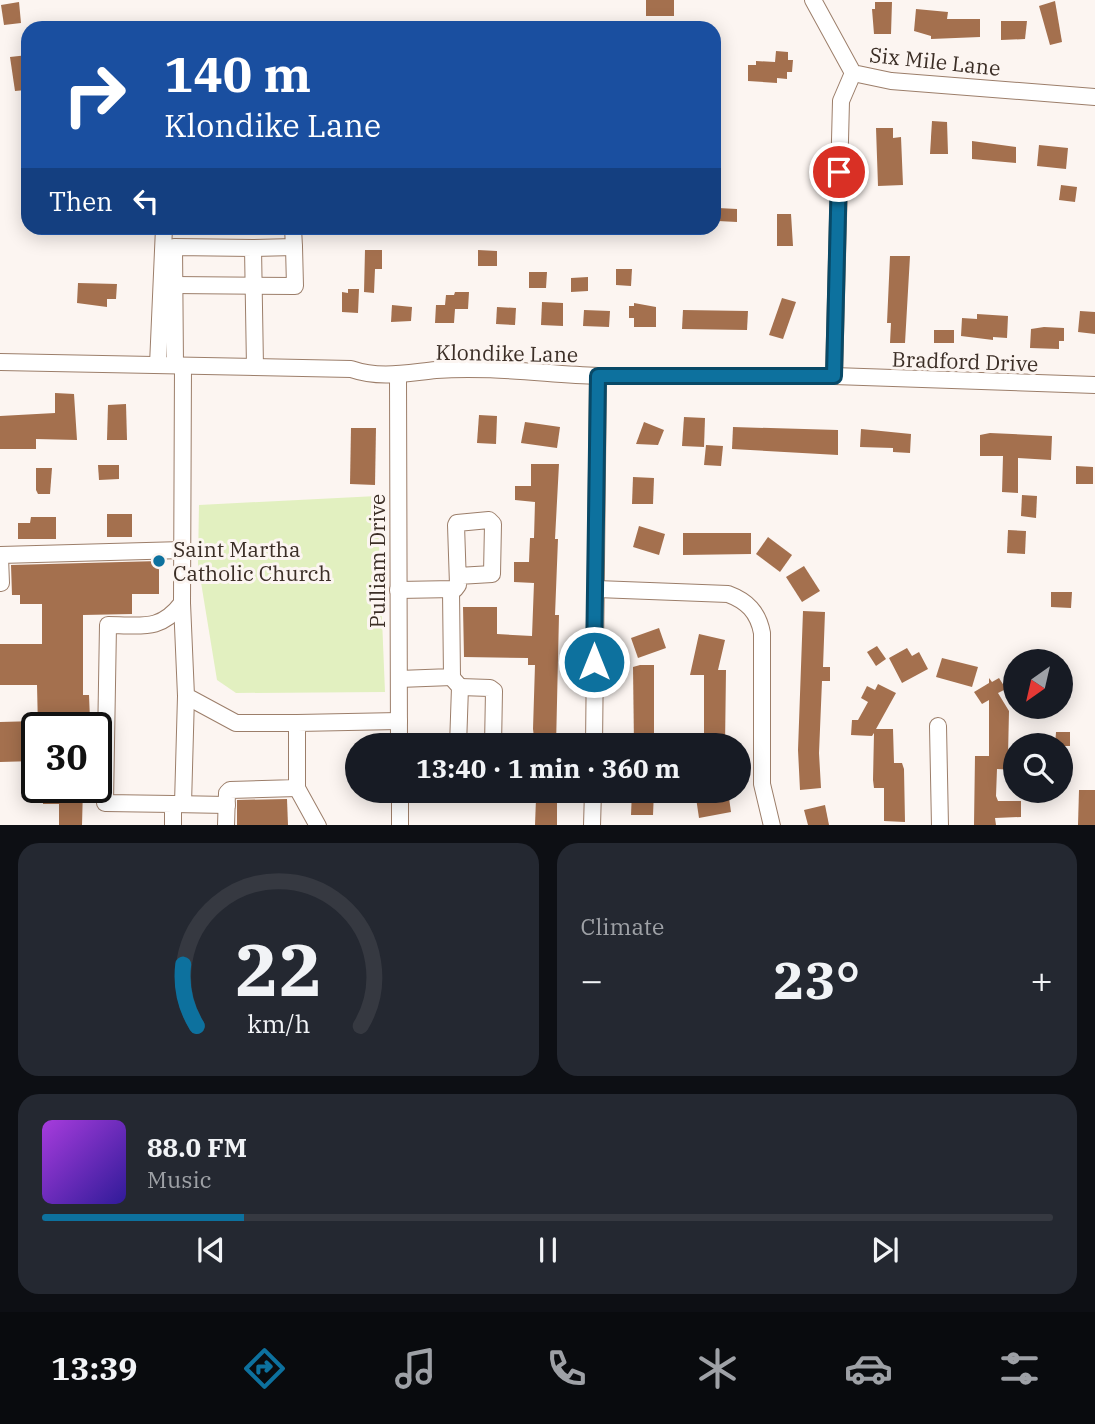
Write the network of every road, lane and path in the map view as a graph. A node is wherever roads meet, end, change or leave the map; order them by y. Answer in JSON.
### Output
{"nodes":[{"id":1,"x":813,"y":0,"type":"edge"},
{"id":2,"x":853,"y":72,"type":"junction"},
{"id":3,"x":1095,"y":97,"type":"edge"},
{"id":4,"x":164,"y":235,"type":"edge"},
{"id":5,"x":174,"y":235,"type":"edge"},
{"id":6,"x":293,"y":235,"type":"edge"},
{"id":7,"x":174,"y":247,"type":"junction"},
{"id":8,"x":294,"y":247,"type":"junction"},
{"id":9,"x":253,"y":248,"type":"junction"},
{"id":10,"x":174,"y":285,"type":"junction"},
{"id":11,"x":254,"y":287,"type":"junction"},
{"id":12,"x":0,"y":362,"type":"edge"},
{"id":13,"x":172,"y":365,"type":"junction"},
{"id":14,"x":255,"y":367,"type":"junction"},
{"id":15,"x":398,"y":376,"type":"junction"},
{"id":16,"x":598,"y":376,"type":"junction"},
{"id":17,"x":834,"y":376,"type":"junction"},
{"id":18,"x":1095,"y":386,"type":"edge"},
{"id":19,"x":183,"y":550,"type":"junction"},
{"id":20,"x":0,"y":556,"type":"edge"},
{"id":21,"x":458,"y":576,"type":"dead end"},
{"id":22,"x":1,"y":583,"type":"edge"},
{"id":23,"x":597,"y":589,"type":"junction"},
{"id":24,"x":398,"y":590,"type":"junction"},
{"id":25,"x":451,"y":591,"type":"junction"},
{"id":26,"x":182,"y":603,"type":"junction"},
{"id":27,"x":399,"y":679,"type":"junction"},
{"id":28,"x":456,"y":682,"type":"junction"},
{"id":29,"x":186,"y":696,"type":"junction"},
{"id":30,"x":399,"y":721,"type":"junction"},
{"id":31,"x":297,"y":723,"type":"junction"},
{"id":32,"x":938,"y":726,"type":"dead end"},
{"id":33,"x":399,"y":733,"type":"edge"},
{"id":34,"x":458,"y":733,"type":"edge"},
{"id":35,"x":493,"y":733,"type":"edge"},
{"id":36,"x":594,"y":733,"type":"edge"},
{"id":37,"x":296,"y":789,"type":"junction"},
{"id":38,"x":400,"y":803,"type":"edge"},
{"id":39,"x":593,"y":803,"type":"edge"},
{"id":40,"x":178,"y":804,"type":"junction"},
{"id":41,"x":227,"y":805,"type":"junction"},
{"id":42,"x":173,"y":825,"type":"edge"},
{"id":43,"x":226,"y":825,"type":"edge"},
{"id":44,"x":318,"y":825,"type":"edge"},
{"id":45,"x":400,"y":825,"type":"edge"},
{"id":46,"x":592,"y":825,"type":"edge"},
{"id":47,"x":772,"y":825,"type":"edge"},
{"id":48,"x":940,"y":825,"type":"edge"}],
"edges":[{"from":1,"to":2,"type":"street","name":"Six Mile Lane"},
{"from":2,"to":3,"type":"street","name":"Six Mile Lane"},
{"from":2,"to":17,"type":"street"},
{"from":4,"to":13,"type":"street"},
{"from":5,"to":7,"type":"street"},
{"from":6,"to":8,"type":"street"},
{"from":7,"to":9,"type":"street"},
{"from":7,"to":10,"type":"street"},
{"from":8,"to":9,"type":"street"},
{"from":8,"to":11,"type":"street"},
{"from":9,"to":11,"type":"street"},
{"from":10,"to":11,"type":"street"},
{"from":10,"to":13,"type":"street"},
{"from":11,"to":14,"type":"street"},
{"from":12,"to":13,"type":"street","name":"Klondike Lane"},
{"from":13,"to":14,"type":"street","name":"Klondike Lane"},
{"from":13,"to":19,"type":"street"},
{"from":14,"to":15,"type":"street","name":"Klondike Lane"},
{"from":15,"to":16,"type":"street","name":"Klondike Lane"},
{"from":15,"to":24,"type":"street","name":"Pulliam Drive"},
{"from":16,"to":17,"type":"street","name":"Klondike Lane"},
{"from":16,"to":23,"type":"street"},
{"from":17,"to":18,"type":"street","name":"Bradford Drive"},
{"from":19,"to":20,"type":"street"},
{"from":19,"to":26,"type":"street"},
{"from":20,"to":22,"type":"street"},
{"from":21,"to":25,"type":"street"},
{"from":23,"to":36,"type":"street"},
{"from":23,"to":47,"type":"street"},
{"from":24,"to":25,"type":"street"},
{"from":24,"to":27,"type":"street","name":"Pulliam Drive"},
{"from":25,"to":28,"type":"street"},
{"from":26,"to":29,"type":"street"},
{"from":26,"to":40,"type":"street"},
{"from":27,"to":28,"type":"street"},
{"from":27,"to":30,"type":"street","name":"Pulliam Drive"},
{"from":28,"to":34,"type":"street"},
{"from":28,"to":35,"type":"street"},
{"from":29,"to":31,"type":"street"},
{"from":29,"to":40,"type":"street"},
{"from":30,"to":31,"type":"street"},
{"from":30,"to":33,"type":"street","name":"Pulliam Drive"},
{"from":31,"to":37,"type":"street"},
{"from":32,"to":48,"type":"street"},
{"from":37,"to":41,"type":"street"},
{"from":37,"to":44,"type":"street"},
{"from":38,"to":45,"type":"street"},
{"from":39,"to":46,"type":"street"},
{"from":40,"to":41,"type":"street"},
{"from":40,"to":42,"type":"street"},
{"from":41,"to":43,"type":"street"}]}
